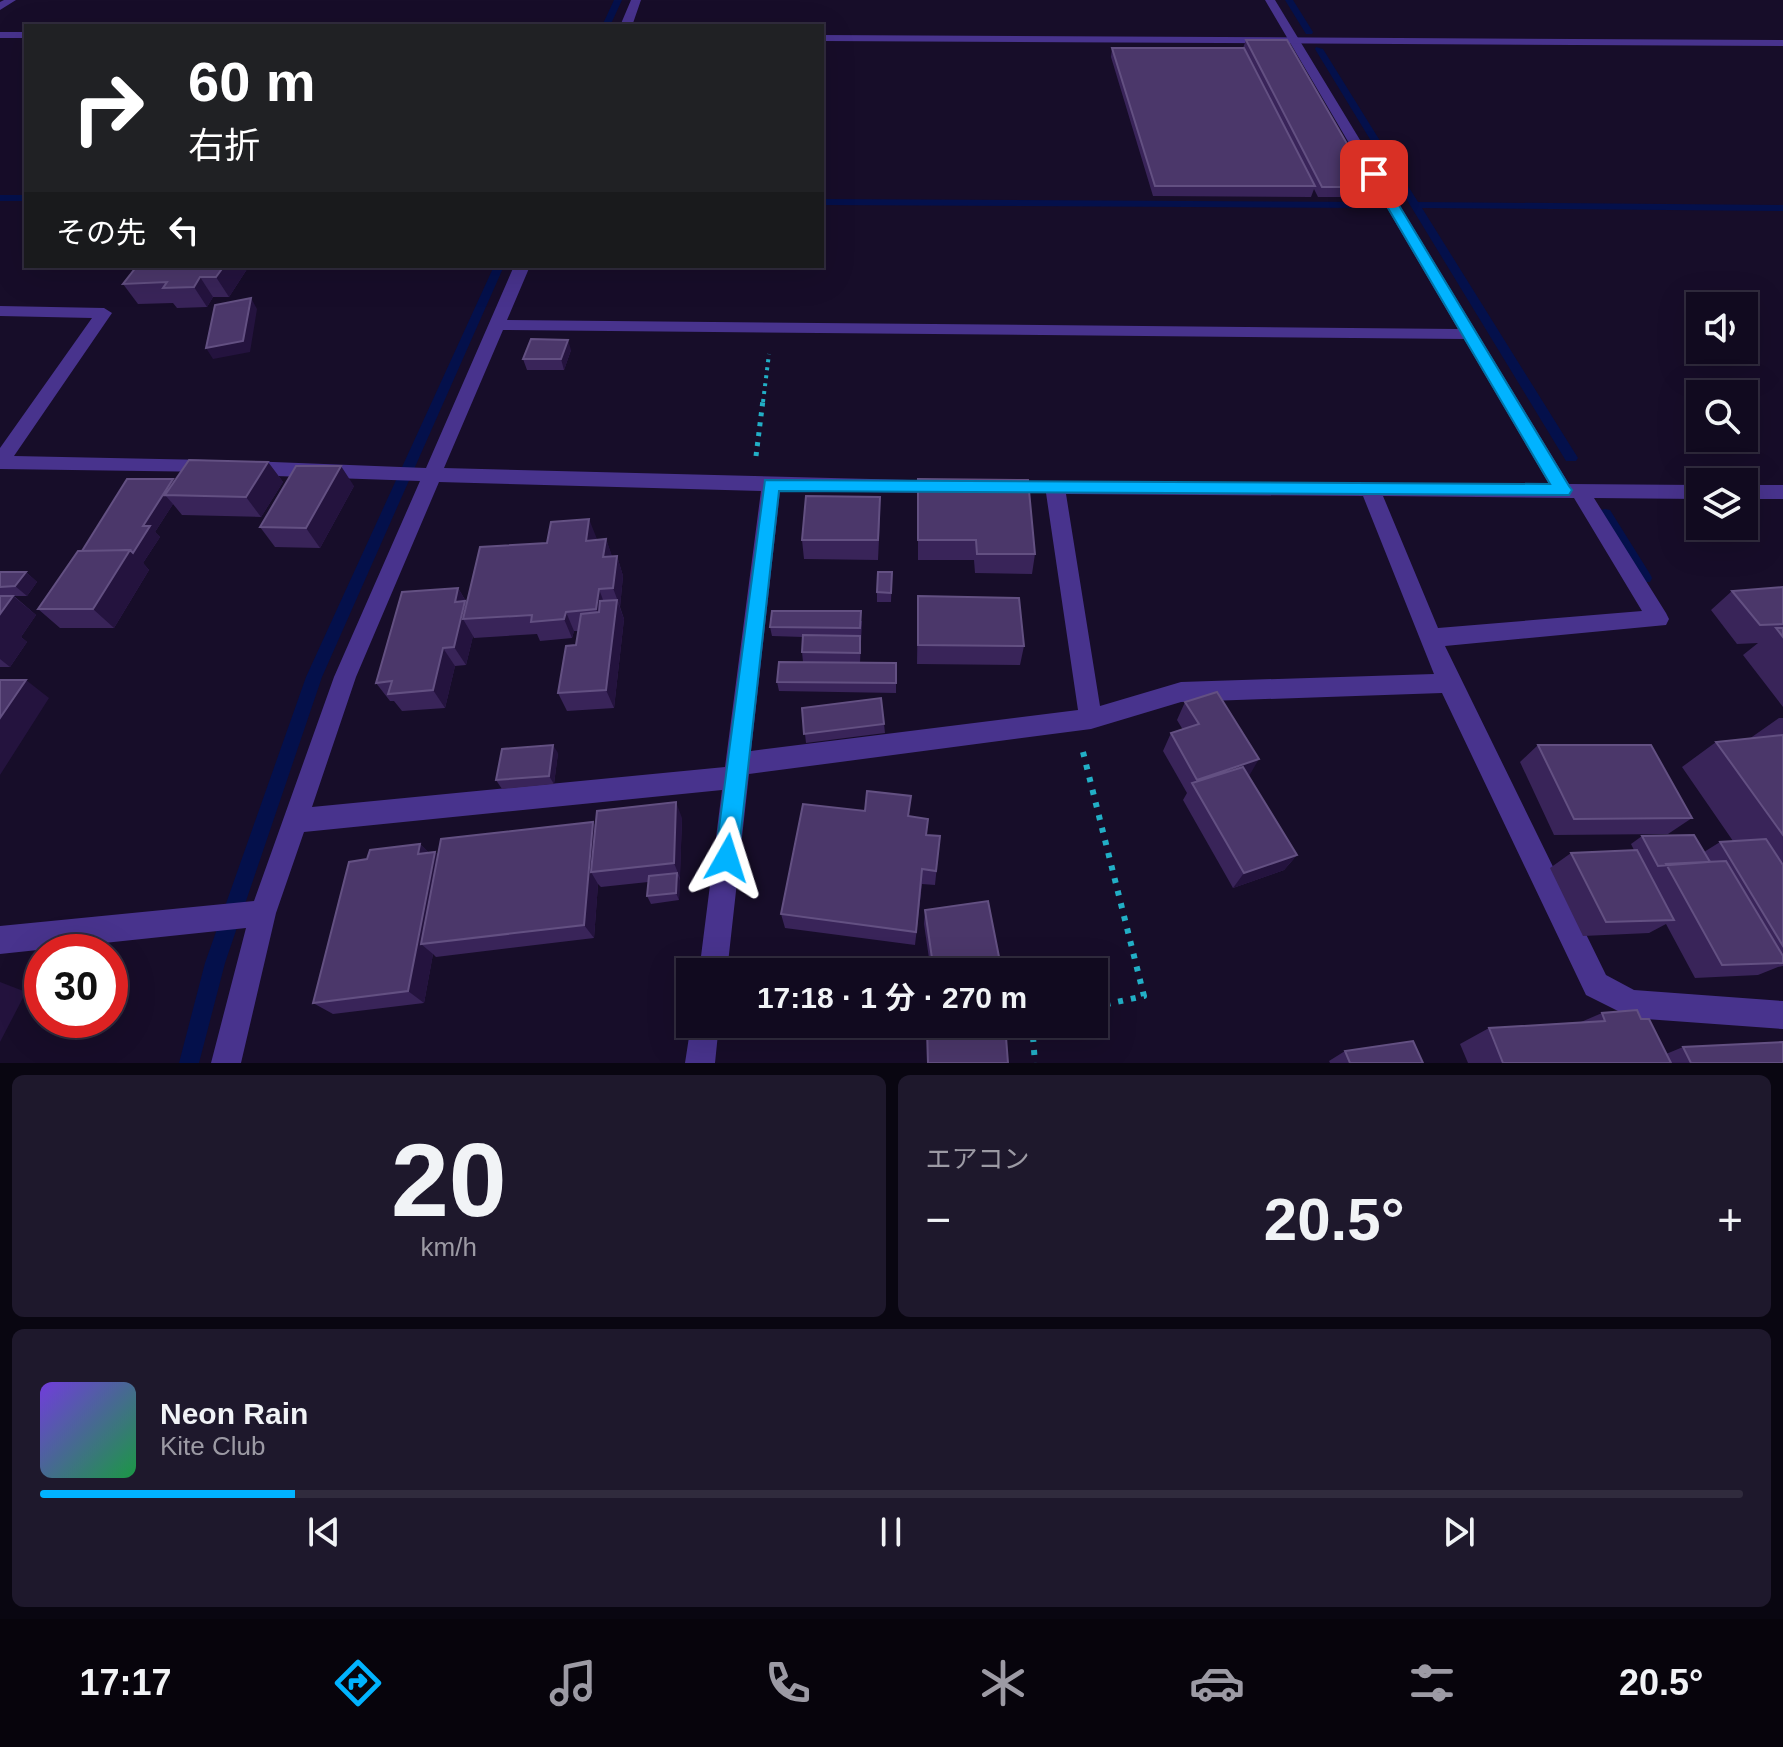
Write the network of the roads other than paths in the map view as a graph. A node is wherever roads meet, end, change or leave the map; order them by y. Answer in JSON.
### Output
{"nodes":[{"id":1,"x":11,"y":0,"type":"edge"},
{"id":2,"x":636,"y":0,"type":"edge"},
{"id":3,"x":1270,"y":0,"type":"edge"},
{"id":4,"x":0,"y":7,"type":"edge"},
{"id":5,"x":627,"y":24,"type":"edge"},
{"id":6,"x":0,"y":35,"type":"edge"},
{"id":7,"x":24,"y":35,"type":"edge"},
{"id":8,"x":824,"y":38,"type":"edge"},
{"id":9,"x":1294,"y":40,"type":"junction"},
{"id":10,"x":1783,"y":43,"type":"edge"},
{"id":11,"x":521,"y":268,"type":"edge"},
{"id":12,"x":0,"y":311,"type":"edge"},
{"id":13,"x":496,"y":325,"type":"junction"},
{"id":14,"x":1469,"y":334,"type":"junction"},
{"id":15,"x":0,"y":462,"type":"edge"},
{"id":16,"x":425,"y":473,"type":"junction"},
{"id":17,"x":762,"y":484,"type":"junction"},
{"id":18,"x":1055,"y":487,"type":"junction"},
{"id":19,"x":1370,"y":489,"type":"junction"},
{"id":20,"x":1572,"y":490,"type":"junction"},
{"id":21,"x":1686,"y":492,"type":"edge"},
{"id":22,"x":1758,"y":492,"type":"edge"},
{"id":23,"x":1782,"y":493,"type":"edge"},
{"id":24,"x":1430,"y":638,"type":"junction"},
{"id":25,"x":1449,"y":683,"type":"junction"},
{"id":26,"x":1083,"y":720,"type":"junction"},
{"id":27,"x":736,"y":771,"type":"junction"},
{"id":28,"x":294,"y":821,"type":"junction"},
{"id":29,"x":253,"y":914,"type":"junction"},
{"id":30,"x":0,"y":940,"type":"edge"},
{"id":31,"x":715,"y":958,"type":"edge"},
{"id":32,"x":1783,"y":1015,"type":"edge"},
{"id":33,"x":703,"y":1038,"type":"edge"},
{"id":34,"x":226,"y":1063,"type":"edge"},
{"id":35,"x":700,"y":1063,"type":"edge"}],
"edges":[{"from":1,"to":4,"type":"street"},
{"from":2,"to":5,"type":"street"},
{"from":3,"to":9,"type":"street"},
{"from":6,"to":7,"type":"street"},
{"from":8,"to":9,"type":"street"},
{"from":9,"to":10,"type":"street"},
{"from":9,"to":14,"type":"street"},
{"from":11,"to":13,"type":"street"},
{"from":12,"to":15,"type":"street"},
{"from":13,"to":14,"type":"street"},
{"from":13,"to":16,"type":"street"},
{"from":14,"to":20,"type":"street"},
{"from":15,"to":16,"type":"street"},
{"from":16,"to":17,"type":"street"},
{"from":16,"to":28,"type":"street"},
{"from":17,"to":18,"type":"street"},
{"from":17,"to":27,"type":"street"},
{"from":18,"to":19,"type":"street"},
{"from":18,"to":26,"type":"street"},
{"from":19,"to":20,"type":"street"},
{"from":19,"to":24,"type":"street"},
{"from":20,"to":21,"type":"street"},
{"from":20,"to":24,"type":"street"},
{"from":22,"to":23,"type":"street"},
{"from":24,"to":25,"type":"street"},
{"from":25,"to":26,"type":"street"},
{"from":25,"to":32,"type":"street"},
{"from":26,"to":27,"type":"street"},
{"from":27,"to":28,"type":"street"},
{"from":27,"to":31,"type":"street"},
{"from":28,"to":29,"type":"street"},
{"from":29,"to":30,"type":"street"},
{"from":29,"to":34,"type":"street"},
{"from":33,"to":35,"type":"street"}]}
